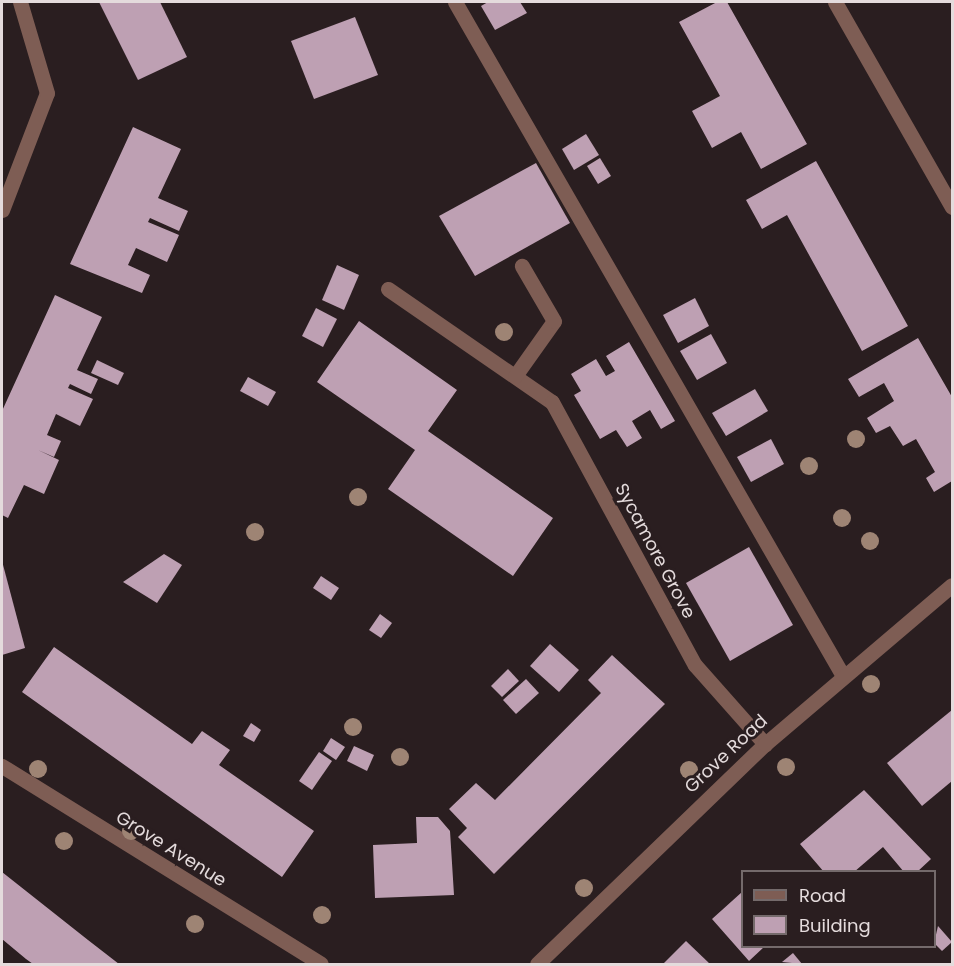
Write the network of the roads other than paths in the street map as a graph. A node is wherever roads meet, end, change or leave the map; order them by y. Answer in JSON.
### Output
{"nodes":[{"id":1,"x":20,"y":2,"type":"edge"},
{"id":2,"x":455,"y":2,"type":"edge"},
{"id":3,"x":836,"y":2,"type":"edge"},
{"id":4,"x":952,"y":207,"type":"edge"},
{"id":5,"x":2,"y":210,"type":"edge"},
{"id":6,"x":522,"y":266,"type":"dead end"},
{"id":7,"x":388,"y":289,"type":"dead end"},
{"id":8,"x":515,"y":376,"type":"junction"},
{"id":9,"x":952,"y":585,"type":"edge"},
{"id":10,"x":843,"y":676,"type":"junction"},
{"id":11,"x":765,"y":744,"type":"junction"},
{"id":12,"x":2,"y":766,"type":"edge"},
{"id":13,"x":321,"y":964,"type":"edge"},
{"id":14,"x":537,"y":964,"type":"edge"}],
"edges":[{"from":1,"to":5,"type":"street"},
{"from":2,"to":10,"type":"street"},
{"from":3,"to":4,"type":"street"},
{"from":6,"to":8,"type":"street"},
{"from":7,"to":8,"type":"street","name":"Sycamore Grove"},
{"from":8,"to":11,"type":"street","name":"Sycamore Grove"},
{"from":9,"to":10,"type":"street","name":"Grove Road"},
{"from":10,"to":11,"type":"street","name":"Grove Road"},
{"from":11,"to":14,"type":"street","name":"Grove Road"},
{"from":12,"to":13,"type":"street","name":"Grove Avenue"}]}
